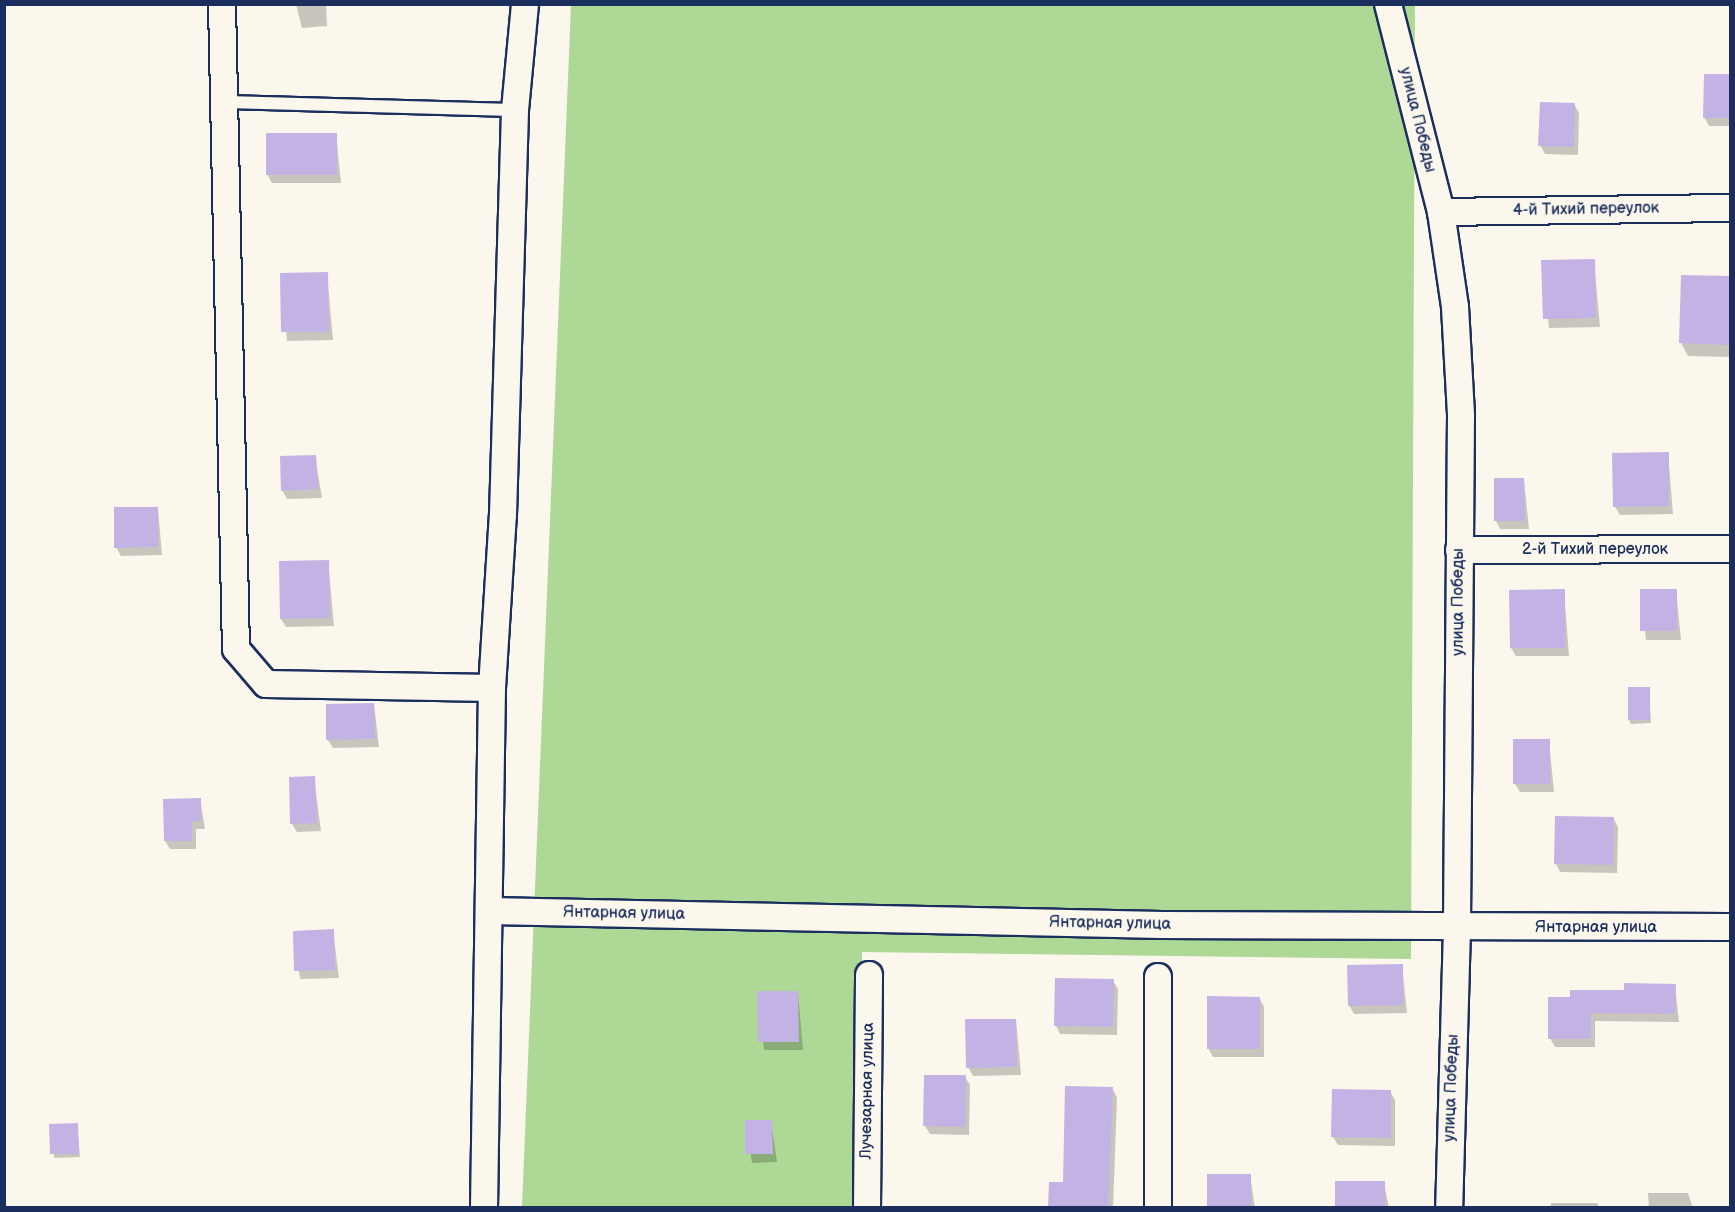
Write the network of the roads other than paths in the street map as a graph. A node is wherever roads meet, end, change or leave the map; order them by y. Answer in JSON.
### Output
{"nodes":[{"id":1,"x":222,"y":4,"type":"edge"},
{"id":2,"x":525,"y":4,"type":"edge"},
{"id":3,"x":1388,"y":4,"type":"edge"},
{"id":4,"x":224,"y":102,"type":"junction"},
{"id":5,"x":515,"y":110,"type":"junction"},
{"id":6,"x":1731,"y":208,"type":"edge"},
{"id":7,"x":1440,"y":212,"type":"junction"},
{"id":8,"x":1731,"y":549,"type":"edge"},
{"id":9,"x":1459,"y":550,"type":"junction"},
{"id":10,"x":492,"y":688,"type":"junction"},
{"id":11,"x":490,"y":911,"type":"junction"},
{"id":12,"x":1731,"y":927,"type":"edge"},
{"id":13,"x":1457,"y":928,"type":"junction"},
{"id":14,"x":869,"y":975,"type":"dead end"},
{"id":15,"x":1158,"y":977,"type":"dead end"},
{"id":16,"x":484,"y":1208,"type":"edge"},
{"id":17,"x":867,"y":1208,"type":"edge"},
{"id":18,"x":1158,"y":1208,"type":"edge"},
{"id":19,"x":1449,"y":1208,"type":"edge"}],
"edges":[{"from":1,"to":4,"type":"street"},
{"from":2,"to":5,"type":"street"},
{"from":3,"to":7,"type":"street","name":"улица Победы"},
{"from":4,"to":5,"type":"lane"},
{"from":4,"to":10,"type":"street"},
{"from":5,"to":10,"type":"street"},
{"from":6,"to":7,"type":"street","name":"4-й Тихий переулок"},
{"from":7,"to":9,"type":"street","name":"улица Победы"},
{"from":8,"to":9,"type":"street","name":"2-й Тихий переулок"},
{"from":9,"to":13,"type":"street","name":"улица Победы"},
{"from":10,"to":11,"type":"street"},
{"from":11,"to":13,"type":"street","name":"Янтарная улица"},
{"from":11,"to":16,"type":"street"},
{"from":12,"to":13,"type":"street","name":"Янтарная улица"},
{"from":13,"to":19,"type":"street","name":"улица Победы"},
{"from":14,"to":17,"type":"street","name":"Лучезарная улица"},
{"from":15,"to":18,"type":"street"}]}
